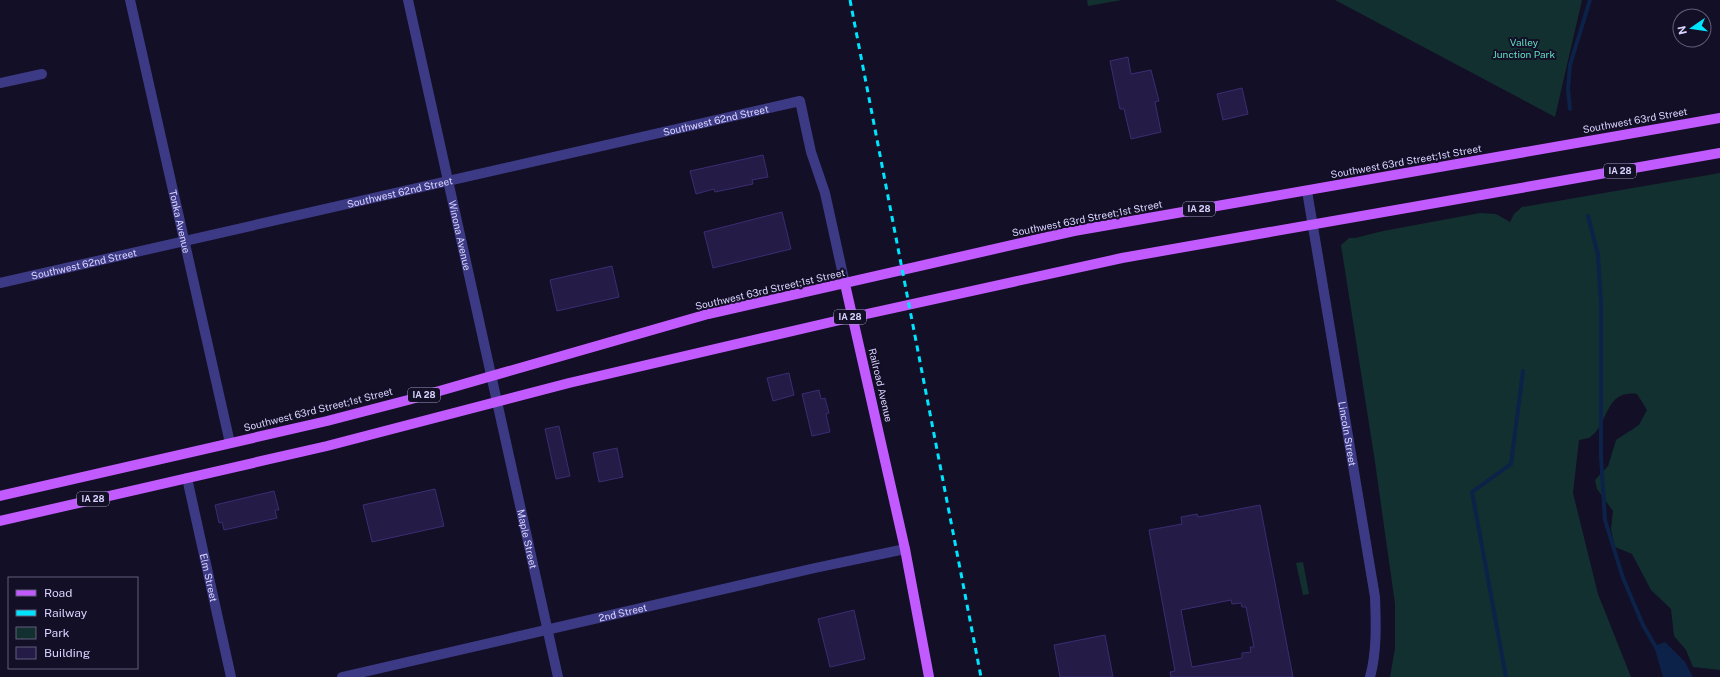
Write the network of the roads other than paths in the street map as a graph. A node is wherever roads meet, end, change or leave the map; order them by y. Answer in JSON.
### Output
{"nodes":[{"id":1,"x":130,"y":0,"type":"edge"},
{"id":2,"x":408,"y":0,"type":"edge"},
{"id":3,"x":42,"y":74,"type":"dead end"},
{"id":4,"x":0,"y":83,"type":"edge"},
{"id":5,"x":800,"y":101,"type":"joint"},
{"id":6,"x":1720,"y":118,"type":"edge"},
{"id":7,"x":1555,"y":146,"type":"joint"},
{"id":8,"x":1720,"y":153,"type":"edge"},
{"id":9,"x":448,"y":181,"type":"junction"},
{"id":10,"x":1307,"y":191,"type":"junction"},
{"id":11,"x":1314,"y":225,"type":"junction"},
{"id":12,"x":184,"y":241,"type":"junction"},
{"id":13,"x":0,"y":283,"type":"edge"},
{"id":14,"x":845,"y":284,"type":"junction"},
{"id":15,"x":853,"y":317,"type":"junction"},
{"id":16,"x":492,"y":376,"type":"junction"},
{"id":17,"x":497,"y":400,"type":"junction"},
{"id":18,"x":230,"y":443,"type":"junction"},
{"id":19,"x":187,"y":478,"type":"junction"},
{"id":20,"x":0,"y":496,"type":"edge"},
{"id":21,"x":0,"y":521,"type":"edge"},
{"id":22,"x":905,"y":549,"type":"junction"},
{"id":23,"x":548,"y":630,"type":"junction"},
{"id":24,"x":231,"y":677,"type":"edge"},
{"id":25,"x":342,"y":677,"type":"edge"},
{"id":26,"x":558,"y":677,"type":"edge"},
{"id":27,"x":929,"y":677,"type":"edge"},
{"id":28,"x":1370,"y":677,"type":"edge"}],
"edges":[{"from":1,"to":12,"type":"street","name":"Tonka Avenue"},
{"from":2,"to":9,"type":"street","name":"Winona Avenue"},
{"from":3,"to":4,"type":"street"},
{"from":5,"to":9,"type":"street","name":"Southwest 62nd Street"},
{"from":5,"to":14,"type":"street","name":"Railroad Avenue"},
{"from":6,"to":7,"type":"main road","name":"Southwest 63rd Street","number":"IA 28"},
{"from":7,"to":10,"type":"main road","name":"Southwest 63rd Street;1st Street","number":"IA 28"},
{"from":8,"to":11,"type":"main road","number":"IA 28"},
{"from":9,"to":12,"type":"street","name":"Southwest 62nd Street"},
{"from":9,"to":16,"type":"street","name":"Winona Avenue"},
{"from":10,"to":11,"type":"street","name":"Lincoln Street"},
{"from":10,"to":14,"type":"main road","name":"Southwest 63rd Street;1st Street","number":"IA 28"},
{"from":11,"to":15,"type":"main road","number":"IA 28"},
{"from":11,"to":28,"type":"street","name":"Lincoln Street"},
{"from":12,"to":13,"type":"street","name":"Southwest 62nd Street"},
{"from":12,"to":18,"type":"street","name":"Tonka Avenue"},
{"from":14,"to":15,"type":"main road","name":"Railroad Avenue"},
{"from":14,"to":16,"type":"main road","name":"Southwest 63rd Street;1st Street","number":"IA 28"},
{"from":15,"to":17,"type":"main road","number":"IA 28"},
{"from":15,"to":22,"type":"main road","name":"Railroad Avenue"},
{"from":16,"to":17,"type":"street","name":"Winona Avenue"},
{"from":16,"to":18,"type":"main road","name":"Southwest 63rd Street;1st Street","number":"IA 28"},
{"from":17,"to":19,"type":"main road","number":"IA 28"},
{"from":17,"to":23,"type":"street","name":"Maple Street"},
{"from":18,"to":20,"type":"main road","name":"Southwest 63rd Street;1st Street","number":"IA 28"},
{"from":19,"to":21,"type":"main road","number":"IA 28"},
{"from":19,"to":24,"type":"street","name":"Elm Street"},
{"from":22,"to":23,"type":"street","name":"2nd Street"},
{"from":22,"to":27,"type":"main road","name":"Railroad Avenue"},
{"from":23,"to":25,"type":"street","name":"2nd Street"},
{"from":23,"to":26,"type":"street","name":"Maple Street"}]}
